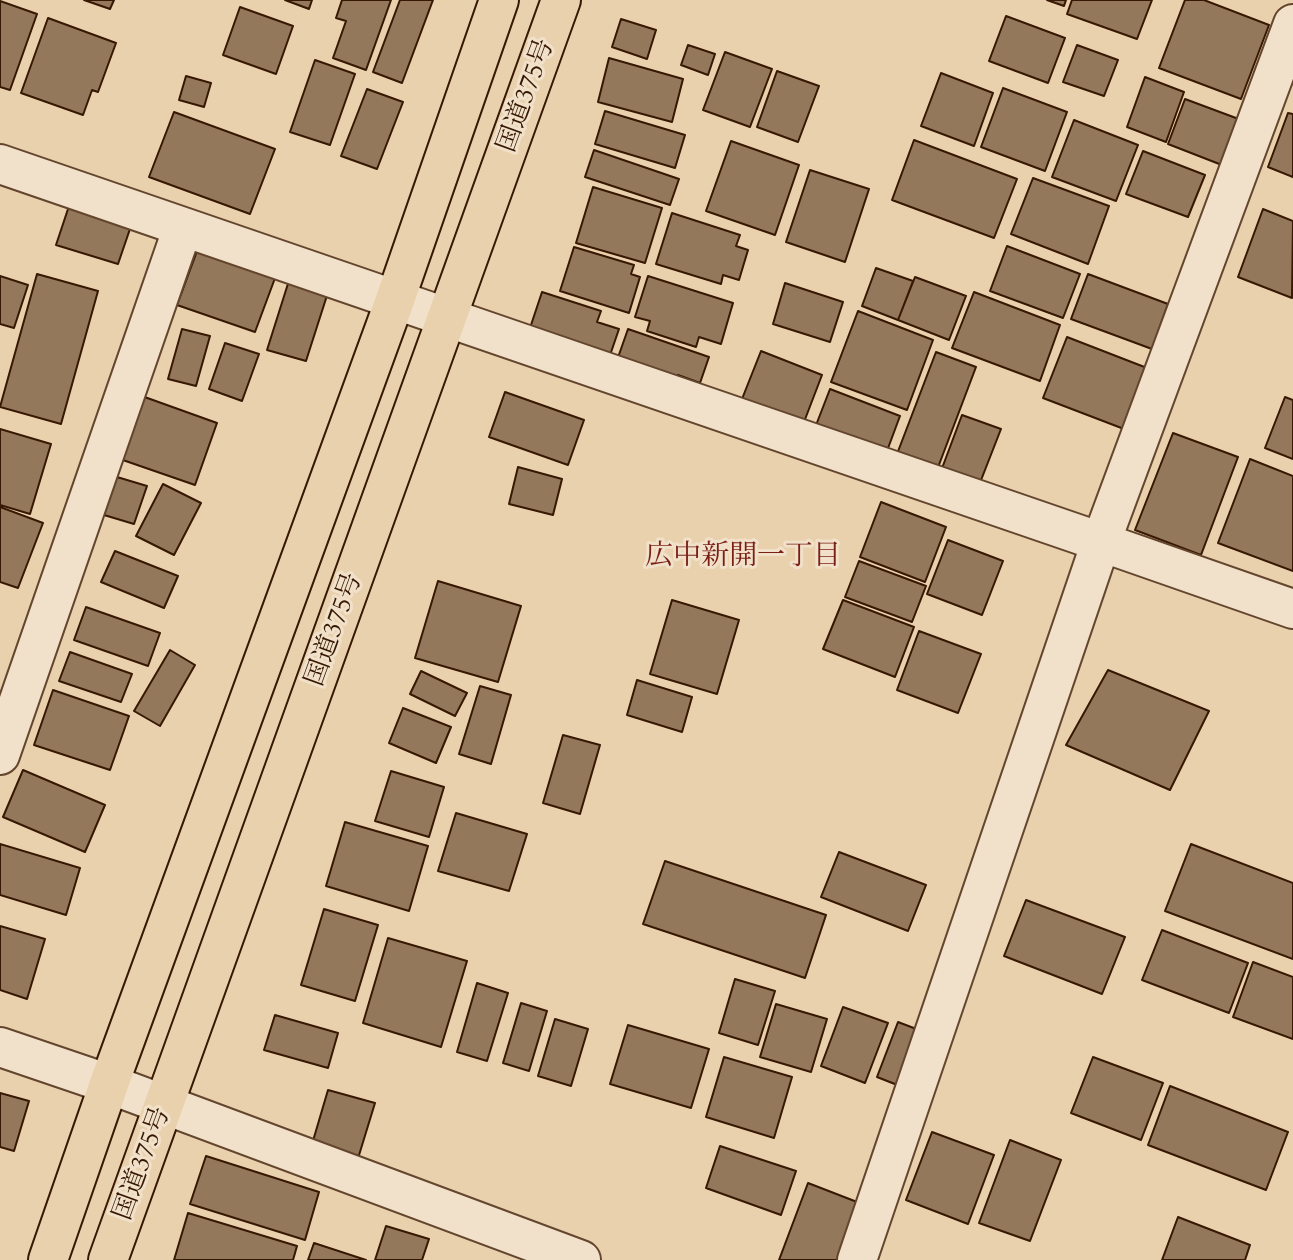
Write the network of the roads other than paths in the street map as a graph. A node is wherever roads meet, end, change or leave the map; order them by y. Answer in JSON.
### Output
{"nodes":[{"id":1,"x":499,"y":0,"type":"edge"},
{"id":2,"x":561,"y":0,"type":"edge"},
{"id":3,"x":1293,"y":24,"type":"edge"},
{"id":4,"x":0,"y":164,"type":"edge"},
{"id":5,"x":183,"y":227,"type":"junction"},
{"id":6,"x":395,"y":300,"type":"junction"},
{"id":7,"x":447,"y":318,"type":"junction"},
{"id":8,"x":1101,"y":542,"type":"junction"},
{"id":9,"x":1293,"y":609,"type":"edge"},
{"id":10,"x":0,"y":755,"type":"edge"},
{"id":11,"x":0,"y":1047,"type":"edge"},
{"id":12,"x":109,"y":1084,"type":"junction"},
{"id":13,"x":164,"y":1105,"type":"junction"},
{"id":14,"x":48,"y":1260,"type":"edge"},
{"id":15,"x":108,"y":1260,"type":"edge"},
{"id":16,"x":581,"y":1260,"type":"edge"},
{"id":17,"x":857,"y":1260,"type":"edge"}],
"edges":[{"from":1,"to":6,"type":"highway"},
{"from":2,"to":7,"type":"highway","name":"国道375号"},
{"from":3,"to":8,"type":"street"},
{"from":4,"to":5,"type":"street"},
{"from":5,"to":6,"type":"street"},
{"from":5,"to":10,"type":"street"},
{"from":6,"to":7,"type":"street"},
{"from":6,"to":12,"type":"highway"},
{"from":7,"to":8,"type":"street"},
{"from":7,"to":13,"type":"highway","name":"国道375号"},
{"from":8,"to":9,"type":"street"},
{"from":8,"to":17,"type":"street"},
{"from":11,"to":12,"type":"street"},
{"from":12,"to":13,"type":"street"},
{"from":12,"to":14,"type":"highway"},
{"from":13,"to":15,"type":"highway","name":"国道375号"},
{"from":13,"to":16,"type":"street"}]}
